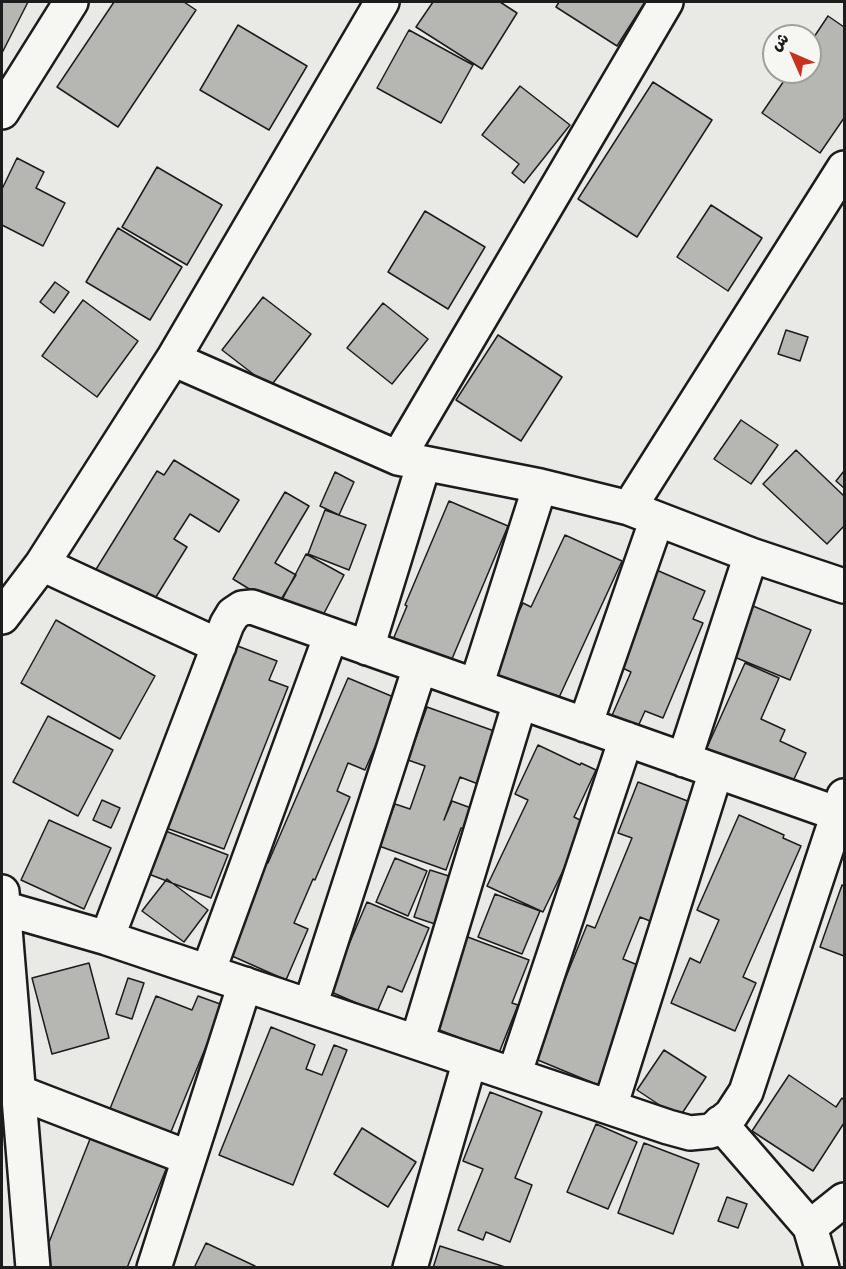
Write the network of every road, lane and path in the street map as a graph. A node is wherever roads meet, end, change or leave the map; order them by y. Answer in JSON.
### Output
{"nodes":[{"id":1,"x":71,"y":2,"type":"edge"},
{"id":2,"x":382,"y":2,"type":"edge"},
{"id":3,"x":666,"y":2,"type":"edge"},
{"id":4,"x":2,"y":112,"type":"edge"},
{"id":5,"x":844,"y":168,"type":"edge"},
{"id":6,"x":173,"y":359,"type":"junction"},
{"id":7,"x":411,"y":461,"type":"junction"},
{"id":8,"x":540,"y":486,"type":"junction"},
{"id":9,"x":643,"y":514,"type":"junction"},
{"id":10,"x":751,"y":555,"type":"junction"},
{"id":11,"x":42,"y":564,"type":"junction"},
{"id":12,"x":844,"y":585,"type":"edge"},
{"id":13,"x":2,"y":617,"type":"edge"},
{"id":14,"x":330,"y":635,"type":"junction"},
{"id":15,"x":219,"y":646,"type":"junction"},
{"id":16,"x":367,"y":648,"type":"junction"},
{"id":17,"x":420,"y":667,"type":"junction"},
{"id":18,"x":476,"y":686,"type":"junction"},
{"id":19,"x":520,"y":702,"type":"junction"},
{"id":20,"x":585,"y":725,"type":"junction"},
{"id":21,"x":626,"y":739,"type":"junction"},
{"id":22,"x":684,"y":760,"type":"junction"},
{"id":23,"x":716,"y":771,"type":"junction"},
{"id":24,"x":841,"y":805,"type":"edge"},
{"id":25,"x":2,"y":900,"type":"edge"},
{"id":26,"x":107,"y":938,"type":"junction"},
{"id":27,"x":208,"y":972,"type":"junction"},
{"id":28,"x":245,"y":984,"type":"junction"},
{"id":29,"x":310,"y":1006,"type":"junction"},
{"id":30,"x":417,"y":1042,"type":"junction"},
{"id":31,"x":470,"y":1060,"type":"junction"},
{"id":32,"x":514,"y":1075,"type":"junction"},
{"id":33,"x":18,"y":1092,"type":"junction"},
{"id":34,"x":610,"y":1107,"type":"junction"},
{"id":35,"x":720,"y":1123,"type":"junction"},
{"id":36,"x":189,"y":1158,"type":"junction"},
{"id":37,"x":844,"y":1200,"type":"edge"},
{"id":38,"x":810,"y":1227,"type":"junction"},
{"id":39,"x":33,"y":1268,"type":"edge"},
{"id":40,"x":154,"y":1268,"type":"edge"},
{"id":41,"x":410,"y":1268,"type":"edge"},
{"id":42,"x":822,"y":1268,"type":"edge"}],
"edges":[{"from":1,"to":4,"type":"street"},
{"from":2,"to":6,"type":"street"},
{"from":3,"to":7,"type":"street"},
{"from":5,"to":9,"type":"street"},
{"from":6,"to":7,"type":"street"},
{"from":6,"to":11,"type":"street"},
{"from":7,"to":8,"type":"street"},
{"from":7,"to":16,"type":"street"},
{"from":8,"to":9,"type":"street"},
{"from":8,"to":18,"type":"street"},
{"from":9,"to":10,"type":"street"},
{"from":9,"to":20,"type":"street"},
{"from":10,"to":12,"type":"street"},
{"from":10,"to":22,"type":"street"},
{"from":11,"to":13,"type":"street"},
{"from":11,"to":15,"type":"street"},
{"from":14,"to":15,"type":"street"},
{"from":14,"to":16,"type":"street"},
{"from":14,"to":27,"type":"street"},
{"from":15,"to":26,"type":"street"},
{"from":16,"to":17,"type":"street"},
{"from":17,"to":18,"type":"street"},
{"from":17,"to":29,"type":"street"},
{"from":18,"to":19,"type":"street"},
{"from":19,"to":20,"type":"street"},
{"from":19,"to":30,"type":"street"},
{"from":20,"to":21,"type":"street"},
{"from":21,"to":22,"type":"street"},
{"from":21,"to":32,"type":"street"},
{"from":22,"to":23,"type":"street"},
{"from":23,"to":24,"type":"street"},
{"from":23,"to":34,"type":"street"},
{"from":24,"to":35,"type":"street"},
{"from":25,"to":26,"type":"street"},
{"from":25,"to":33,"type":"street"},
{"from":26,"to":27,"type":"street"},
{"from":27,"to":28,"type":"street"},
{"from":28,"to":29,"type":"street"},
{"from":28,"to":36,"type":"street"},
{"from":29,"to":30,"type":"street"},
{"from":30,"to":31,"type":"street"},
{"from":31,"to":32,"type":"street"},
{"from":31,"to":41,"type":"street"},
{"from":32,"to":34,"type":"street"},
{"from":33,"to":36,"type":"street"},
{"from":33,"to":39,"type":"street"},
{"from":34,"to":35,"type":"street"},
{"from":35,"to":38,"type":"street"},
{"from":36,"to":40,"type":"street"},
{"from":37,"to":38,"type":"street"},
{"from":38,"to":42,"type":"street"}]}
